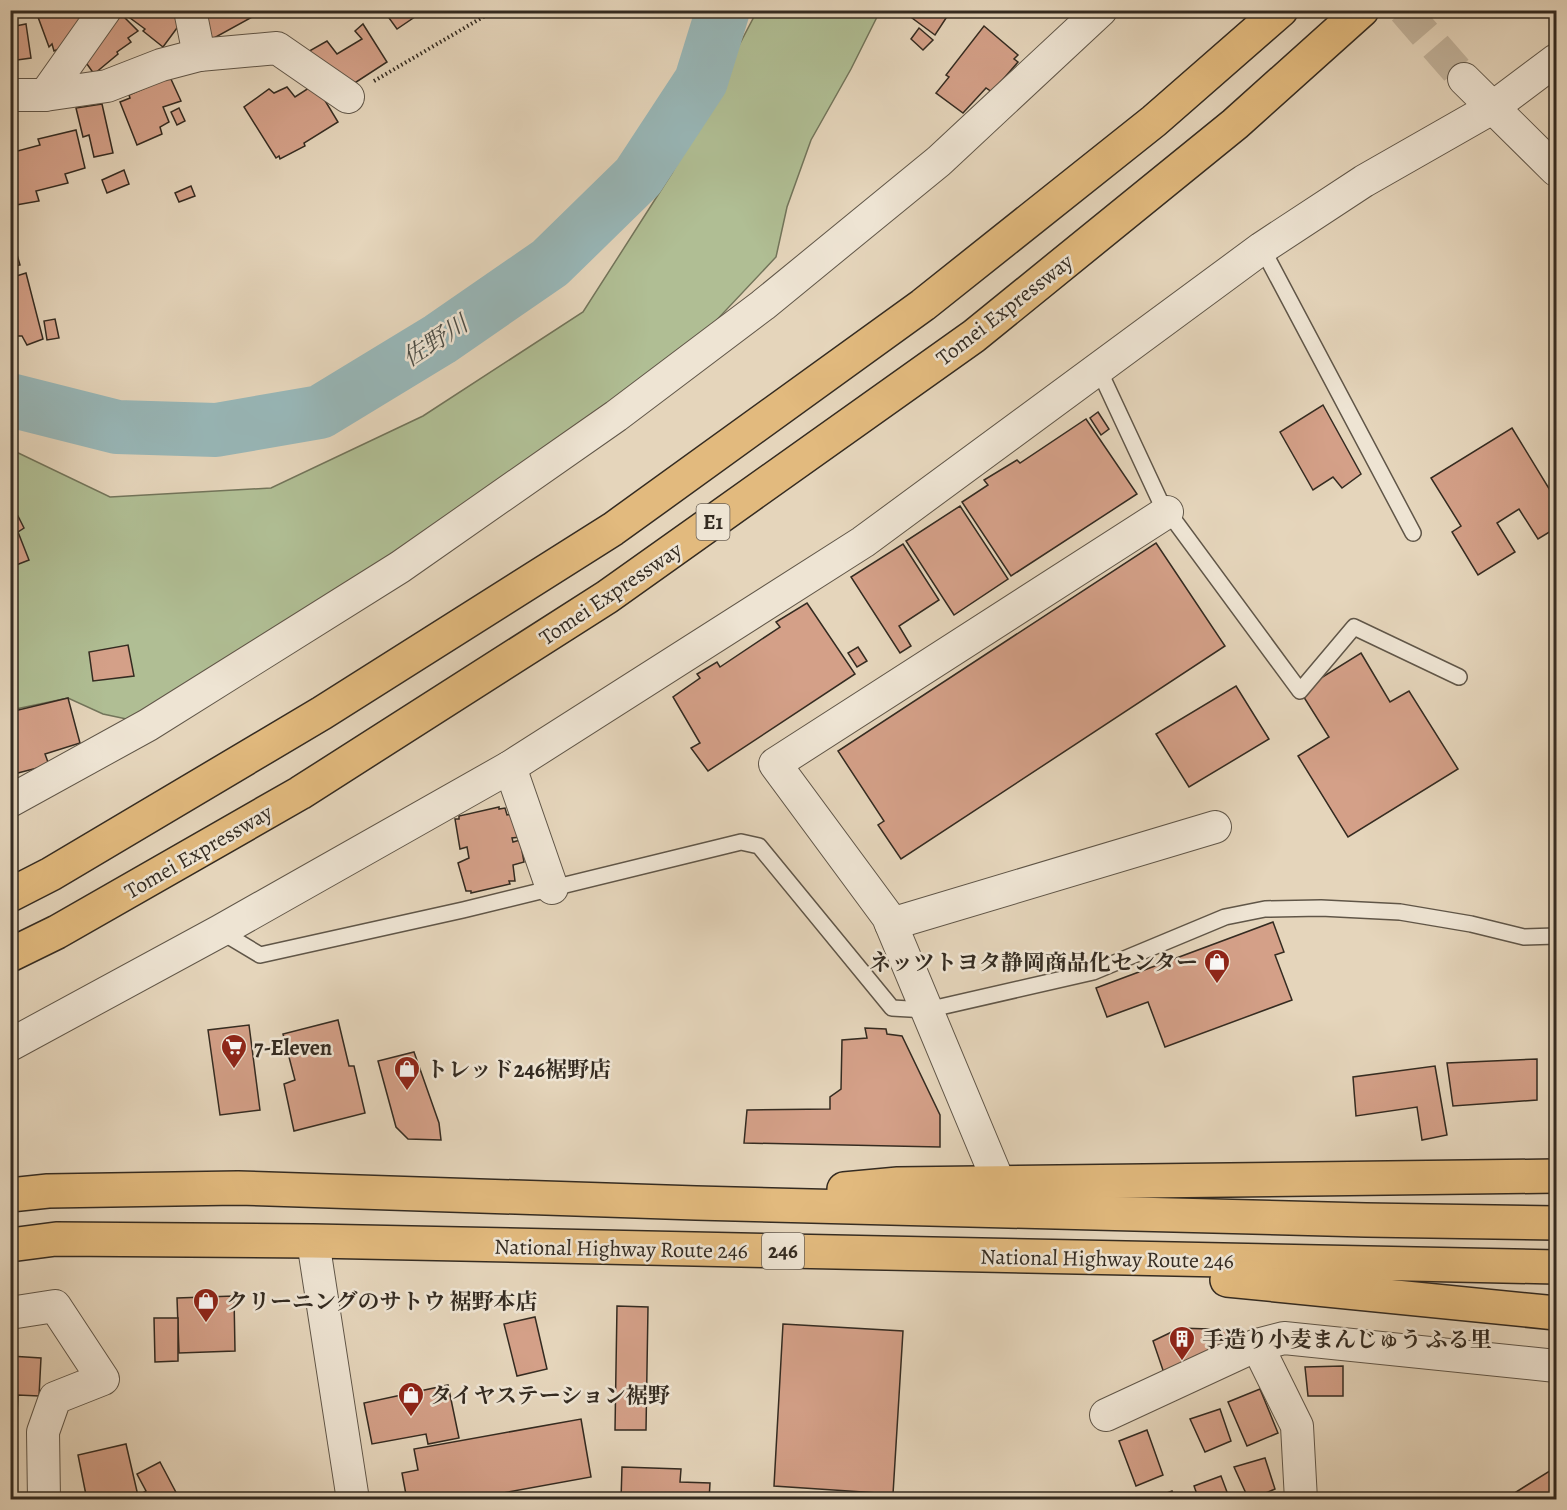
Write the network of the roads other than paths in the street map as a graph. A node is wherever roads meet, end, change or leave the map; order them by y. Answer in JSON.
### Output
{"nodes":[{"id":1,"x":105,"y":10,"type":"edge"},
{"id":2,"x":190,"y":10,"type":"edge"},
{"id":3,"x":1101,"y":10,"type":"edge"},
{"id":4,"x":1281,"y":10,"type":"edge"},
{"id":5,"x":1362,"y":10,"type":"edge"},
{"id":6,"x":199,"y":55,"type":"junction"},
{"id":7,"x":1557,"y":60,"type":"edge"},
{"id":8,"x":1464,"y":79,"type":"tunnel mouth"},
{"id":9,"x":10,"y":95,"type":"edge"},
{"id":10,"x":45,"y":95,"type":"junction"},
{"id":11,"x":348,"y":97,"type":"road end"},
{"id":12,"x":1492,"y":108,"type":"junction"},
{"id":13,"x":1557,"y":170,"type":"edge"},
{"id":14,"x":1262,"y":248,"type":"junction"},
{"id":15,"x":1099,"y":370,"type":"junction"},
{"id":16,"x":1167,"y":512,"type":"junction"},
{"id":17,"x":1413,"y":533,"type":"dead end"},
{"id":18,"x":1459,"y":677,"type":"dead end"},
{"id":19,"x":510,"y":767,"type":"junction"},
{"id":20,"x":10,"y":801,"type":"edge"},
{"id":21,"x":1215,"y":827,"type":"dead end"},
{"id":22,"x":552,"y":888,"type":"junction"},
{"id":23,"x":10,"y":895,"type":"edge"},
{"id":24,"x":891,"y":924,"type":"junction"},
{"id":25,"x":220,"y":931,"type":"junction"},
{"id":26,"x":1557,"y":936,"type":"edge"},
{"id":27,"x":10,"y":955,"type":"edge"},
{"id":28,"x":927,"y":1010,"type":"junction"},
{"id":29,"x":10,"y":1045,"type":"edge"},
{"id":30,"x":1557,"y":1176,"type":"edge"},
{"id":31,"x":999,"y":1183,"type":"junction"},
{"id":32,"x":10,"y":1195,"type":"edge"},
{"id":33,"x":696,"y":1203,"type":"junction"},
{"id":34,"x":1557,"y":1223,"type":"edge"},
{"id":35,"x":313,"y":1241,"type":"junction"},
{"id":36,"x":10,"y":1245,"type":"edge"},
{"id":37,"x":1105,"y":1258,"type":"junction"},
{"id":38,"x":1557,"y":1267,"type":"edge"},
{"id":39,"x":10,"y":1313,"type":"edge"},
{"id":40,"x":1557,"y":1313,"type":"edge"},
{"id":41,"x":1257,"y":1345,"type":"junction"},
{"id":42,"x":1557,"y":1366,"type":"edge"},
{"id":43,"x":1106,"y":1414,"type":"dead end"},
{"id":44,"x":44,"y":1500,"type":"edge"},
{"id":45,"x":353,"y":1500,"type":"edge"},
{"id":46,"x":1301,"y":1500,"type":"edge"}],
"edges":[{"from":1,"to":10,"type":"street"},
{"from":2,"to":6,"type":"street"},
{"from":3,"to":20,"type":"street"},
{"from":4,"to":23,"type":"highway","number":"E1"},
{"from":5,"to":27,"type":"highway","name":"Tomei Expressway","number":"E1"},
{"from":6,"to":10,"type":"street"},
{"from":6,"to":11,"type":"street"},
{"from":7,"to":12,"type":"street"},
{"from":8,"to":12,"type":"street"},
{"from":9,"to":10,"type":"street"},
{"from":12,"to":13,"type":"street"},
{"from":12,"to":14,"type":"street"},
{"from":14,"to":15,"type":"street"},
{"from":14,"to":17,"type":"lane"},
{"from":15,"to":16,"type":"lane"},
{"from":15,"to":19,"type":"street"},
{"from":16,"to":18,"type":"lane"},
{"from":16,"to":24,"type":"street"},
{"from":19,"to":22,"type":"street"},
{"from":19,"to":25,"type":"street"},
{"from":21,"to":24,"type":"street"},
{"from":22,"to":25,"type":"lane"},
{"from":22,"to":28,"type":"lane"},
{"from":24,"to":28,"type":"street"},
{"from":25,"to":29,"type":"street"},
{"from":26,"to":28,"type":"lane"},
{"from":28,"to":31,"type":"street"},
{"from":30,"to":31,"type":"highway"},
{"from":31,"to":33,"type":"highway"},
{"from":32,"to":33,"type":"highway","name":"National Highway Route 246","number":"246"},
{"from":33,"to":34,"type":"highway","name":"National Highway Route 246","number":"246"},
{"from":35,"to":36,"type":"highway","name":"National Highway Route 246","number":"246"},
{"from":35,"to":37,"type":"highway","name":"National Highway Route 246","number":"246"},
{"from":35,"to":45,"type":"street"},
{"from":37,"to":38,"type":"highway","name":"National Highway Route 246","number":"246"},
{"from":37,"to":40,"type":"highway"},
{"from":39,"to":44,"type":"street"},
{"from":41,"to":42,"type":"street"},
{"from":41,"to":43,"type":"street"},
{"from":41,"to":46,"type":"street"}]}
